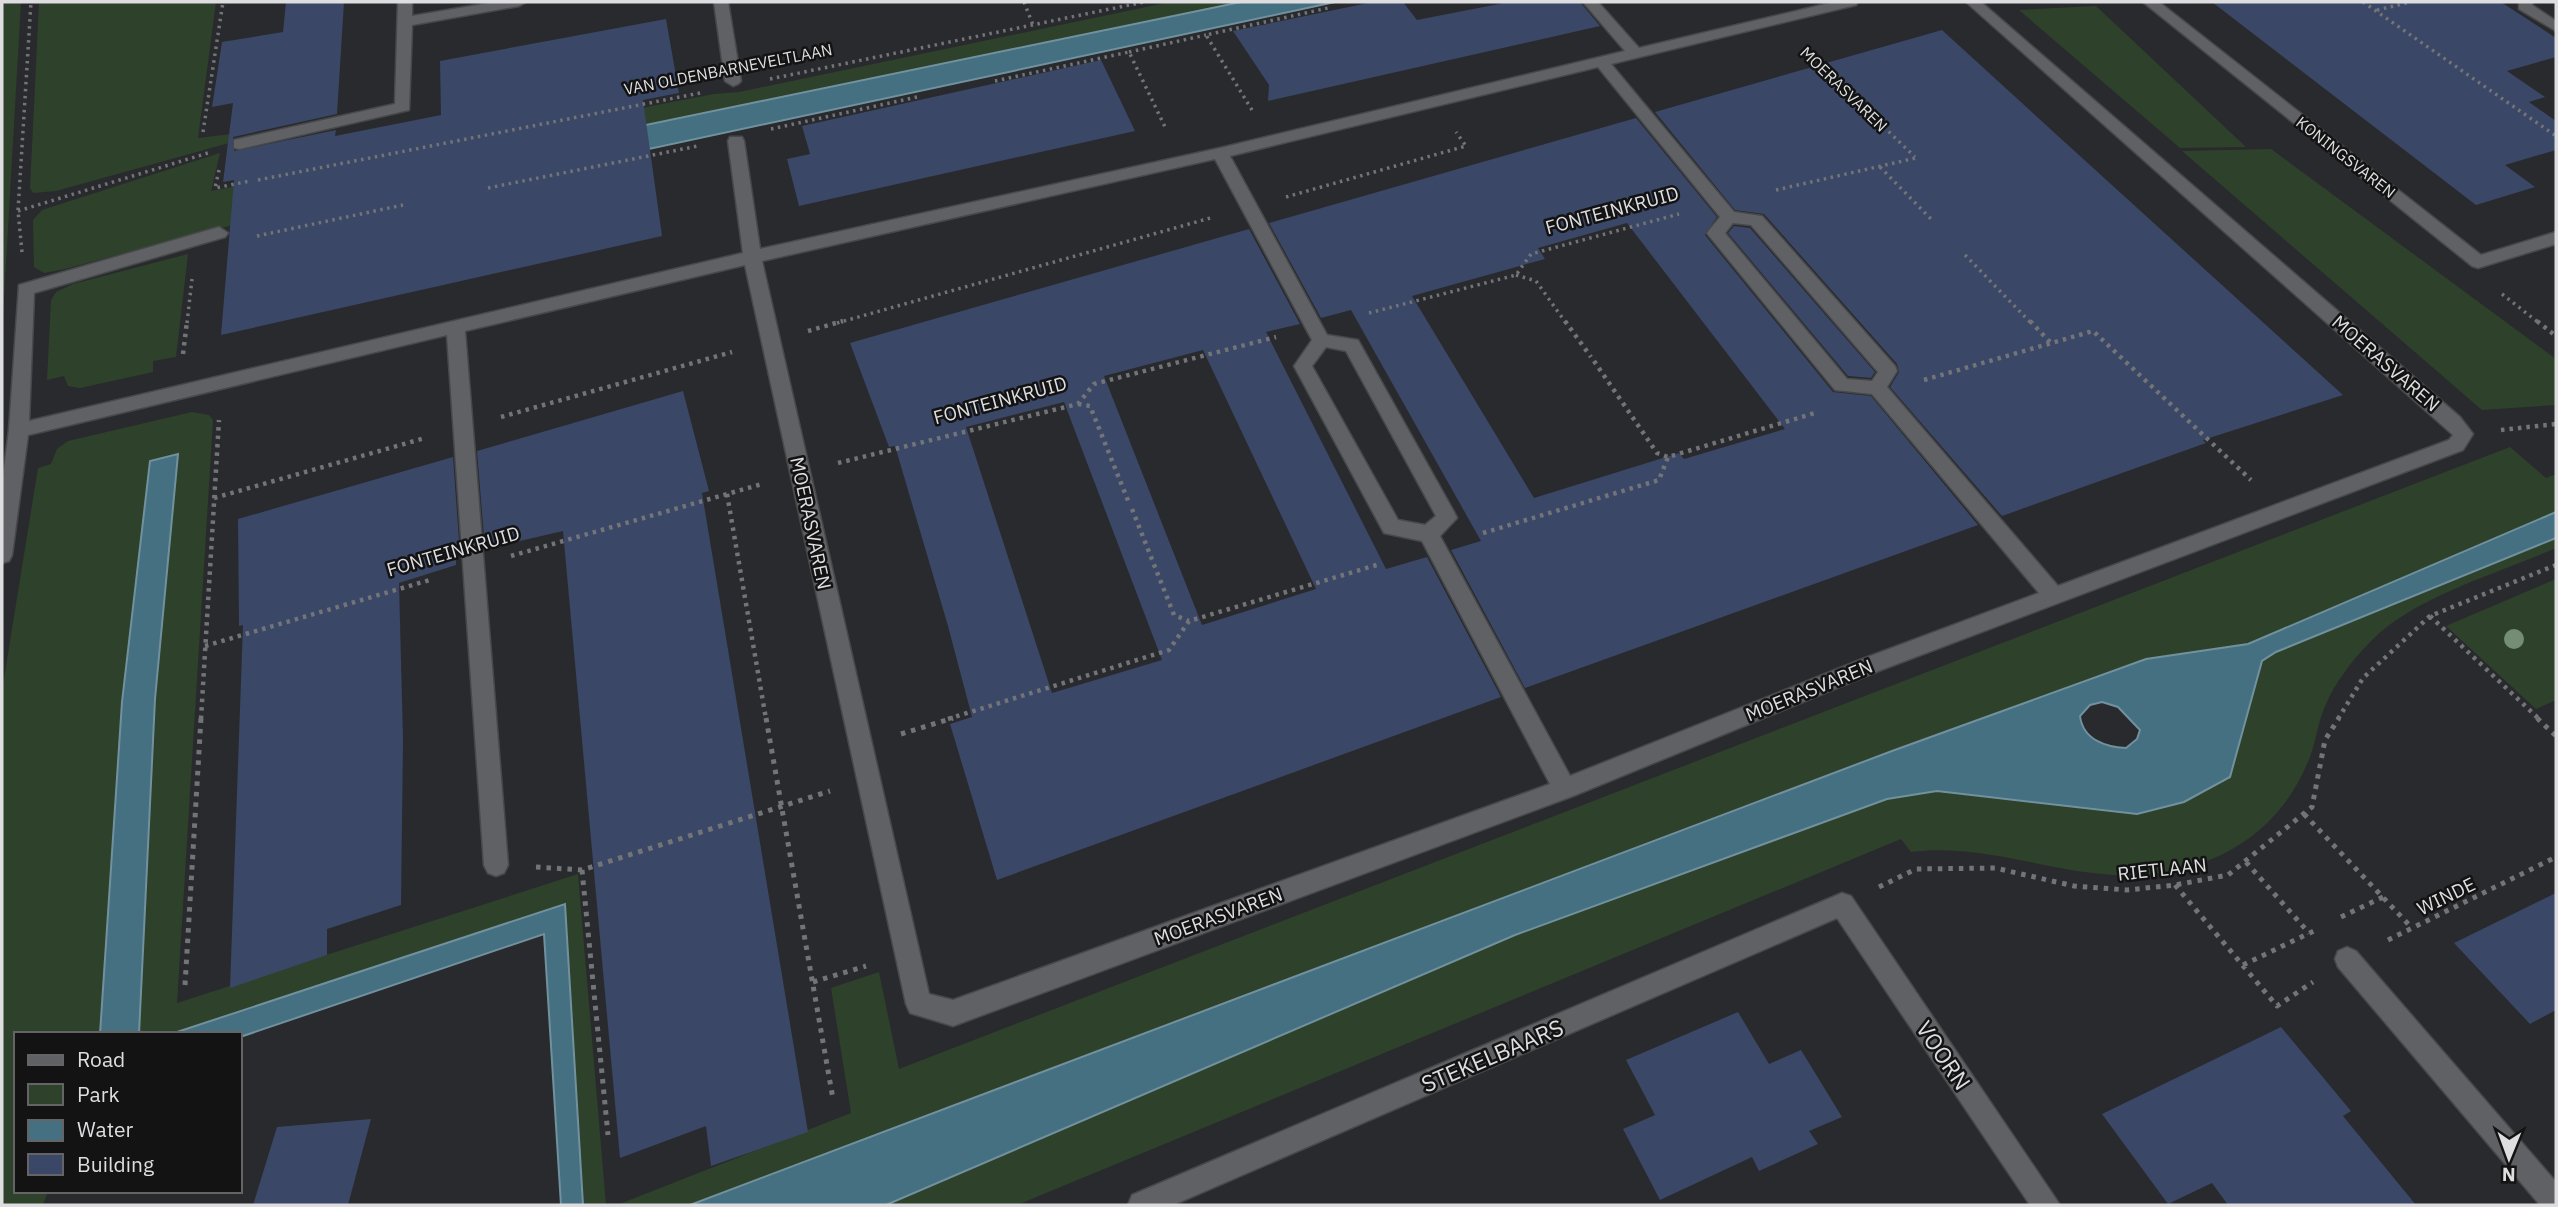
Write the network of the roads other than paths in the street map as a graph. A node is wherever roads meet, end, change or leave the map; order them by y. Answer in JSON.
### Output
{"nodes":[{"id":1,"x":405,"y":2,"type":"edge"},
{"id":2,"x":519,"y":2,"type":"edge"},
{"id":3,"x":721,"y":2,"type":"edge"},
{"id":4,"x":1590,"y":2,"type":"edge"},
{"id":5,"x":1851,"y":2,"type":"edge"},
{"id":6,"x":1973,"y":2,"type":"edge"},
{"id":7,"x":2150,"y":2,"type":"edge"},
{"id":8,"x":2526,"y":2,"type":"edge"},
{"id":9,"x":404,"y":22,"type":"junction"},
{"id":10,"x":2556,"y":27,"type":"edge"},
{"id":11,"x":1634,"y":52,"type":"junction"},
{"id":12,"x":1600,"y":60,"type":"junction"},
{"id":13,"x":733,"y":81,"type":"dead end"},
{"id":14,"x":736,"y":141,"type":"dead end"},
{"id":15,"x":240,"y":144,"type":"road end"},
{"id":16,"x":1220,"y":153,"type":"junction"},
{"id":17,"x":1724,"y":210,"type":"junction"},
{"id":18,"x":219,"y":233,"type":"dead end"},
{"id":19,"x":2556,"y":238,"type":"edge"},
{"id":20,"x":752,"y":257,"type":"junction"},
{"id":21,"x":456,"y":328,"type":"junction"},
{"id":22,"x":1318,"y":333,"type":"junction"},
{"id":23,"x":1877,"y":388,"type":"junction"},
{"id":24,"x":19,"y":430,"type":"junction"},
{"id":25,"x":1429,"y":534,"type":"junction"},
{"id":26,"x":2,"y":555,"type":"edge"},
{"id":27,"x":2054,"y":596,"type":"junction"},
{"id":28,"x":1565,"y":789,"type":"junction"},
{"id":29,"x":496,"y":865,"type":"road end"},
{"id":30,"x":1842,"y":904,"type":"joint"},
{"id":31,"x":2342,"y":962,"type":"road end"},
{"id":32,"x":2556,"y":1203,"type":"edge"},
{"id":33,"x":1142,"y":1205,"type":"edge"},
{"id":34,"x":2046,"y":1205,"type":"edge"}],
"edges":[{"from":1,"to":9,"type":"street"},
{"from":2,"to":9,"type":"street"},
{"from":3,"to":13,"type":"street"},
{"from":4,"to":11,"type":"street"},
{"from":5,"to":11,"type":"street"},
{"from":6,"to":27,"type":"street","name":"MOERASVAREN"},
{"from":7,"to":19,"type":"street","name":"KONINGSVAREN"},
{"from":8,"to":10,"type":"street"},
{"from":9,"to":15,"type":"street"},
{"from":11,"to":12,"type":"street"},
{"from":12,"to":16,"type":"street"},
{"from":12,"to":17,"type":"street"},
{"from":14,"to":20,"type":"street","name":"MOERASVAREN"},
{"from":16,"to":20,"type":"street"},
{"from":16,"to":22,"type":"street"},
{"from":17,"to":23,"type":"street"},
{"from":17,"to":23,"type":"street"},
{"from":18,"to":24,"type":"street"},
{"from":20,"to":21,"type":"street"},
{"from":20,"to":28,"type":"street","name":"MOERASVAREN"},
{"from":21,"to":24,"type":"street"},
{"from":21,"to":29,"type":"street"},
{"from":22,"to":25,"type":"street"},
{"from":22,"to":25,"type":"street"},
{"from":23,"to":27,"type":"street"},
{"from":24,"to":26,"type":"street"},
{"from":25,"to":28,"type":"street"},
{"from":27,"to":28,"type":"street","name":"MOERASVAREN"},
{"from":30,"to":33,"type":"street","name":"STEKELBAARS"},
{"from":30,"to":34,"type":"street","name":"VOORN"},
{"from":31,"to":32,"type":"street"}]}
